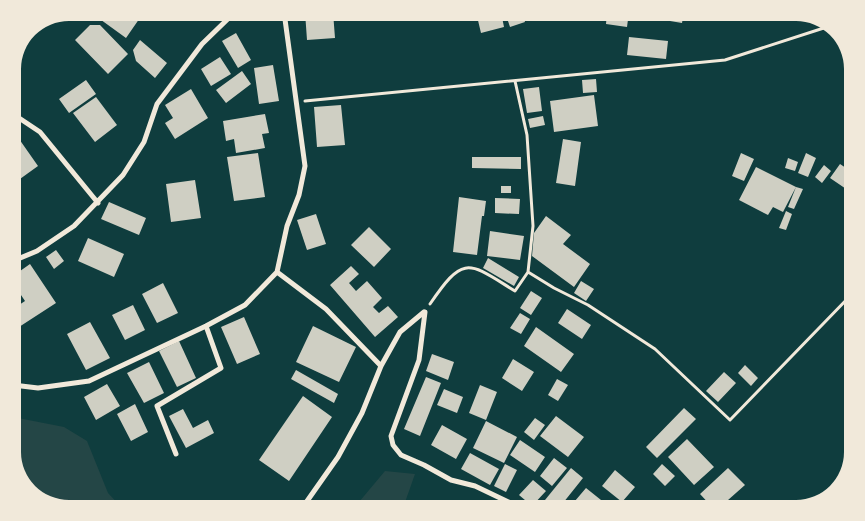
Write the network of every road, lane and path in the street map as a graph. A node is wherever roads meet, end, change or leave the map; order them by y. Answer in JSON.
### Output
{"nodes":[{"id":1,"x":226,"y":21,"type":"edge"},
{"id":2,"x":285,"y":21,"type":"edge"},
{"id":3,"x":821,"y":29,"type":"edge"},
{"id":4,"x":515,"y":81,"type":"junction"},
{"id":5,"x":297,"y":101,"type":"junction"},
{"id":6,"x":21,"y":119,"type":"edge"},
{"id":7,"x":98,"y":203,"type":"junction"},
{"id":8,"x":21,"y":258,"type":"edge"},
{"id":9,"x":277,"y":272,"type":"junction"},
{"id":10,"x":528,"y":272,"type":"junction"},
{"id":11,"x":844,"y":302,"type":"edge"},
{"id":12,"x":425,"y":312,"type":"junction"},
{"id":13,"x":206,"y":326,"type":"junction"},
{"id":14,"x":381,"y":366,"type":"junction"},
{"id":15,"x":21,"y":386,"type":"edge"},
{"id":16,"x":176,"y":454,"type":"dead end"},
{"id":17,"x":308,"y":500,"type":"edge"},
{"id":18,"x":504,"y":500,"type":"edge"}],
"edges":[{"from":1,"to":7,"type":"street"},
{"from":2,"to":5,"type":"street"},
{"from":3,"to":4,"type":"path"},
{"from":4,"to":5,"type":"path"},
{"from":4,"to":10,"type":"path"},
{"from":5,"to":9,"type":"street"},
{"from":6,"to":7,"type":"street"},
{"from":7,"to":8,"type":"street"},
{"from":9,"to":13,"type":"street"},
{"from":9,"to":14,"type":"street"},
{"from":10,"to":11,"type":"path"},
{"from":10,"to":12,"type":"path"},
{"from":12,"to":14,"type":"street"},
{"from":12,"to":18,"type":"street"},
{"from":13,"to":15,"type":"street"},
{"from":13,"to":16,"type":"street"},
{"from":14,"to":17,"type":"street"}]}
